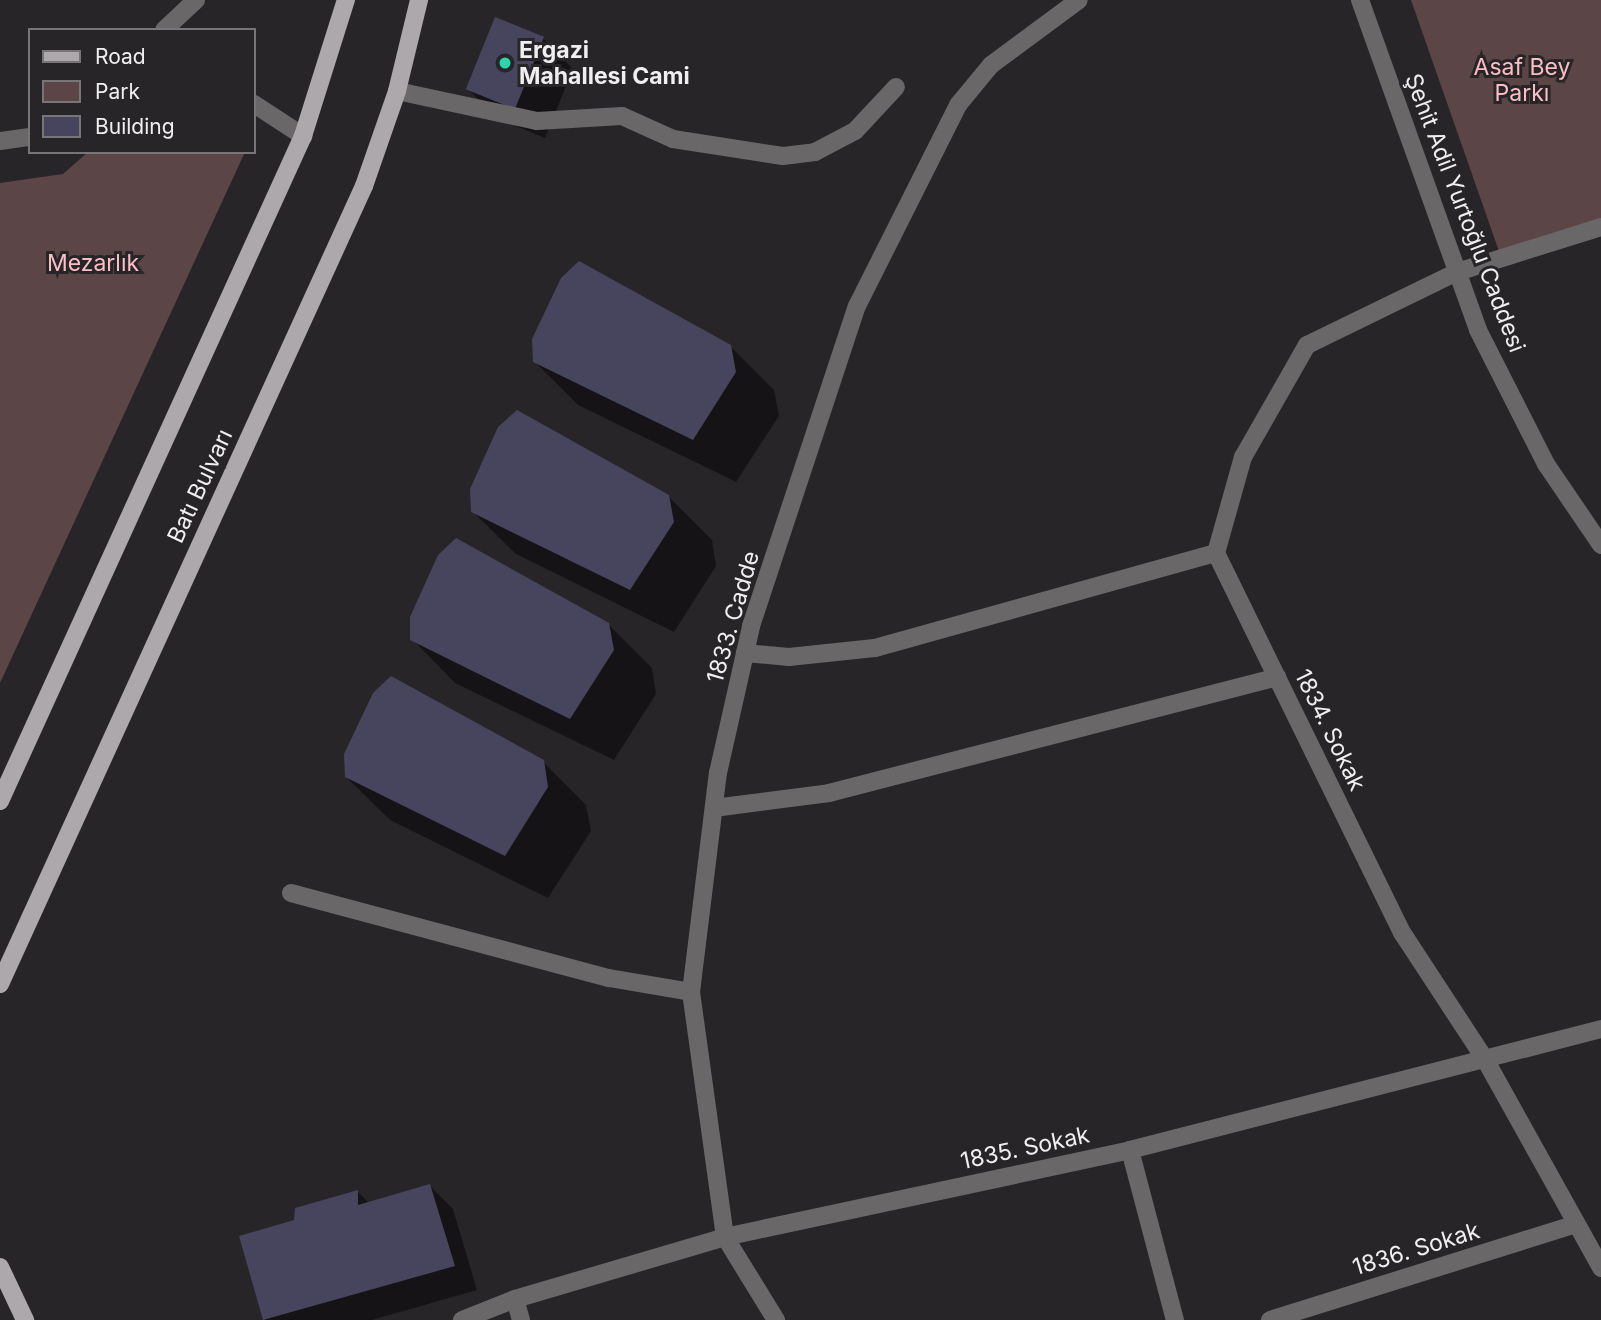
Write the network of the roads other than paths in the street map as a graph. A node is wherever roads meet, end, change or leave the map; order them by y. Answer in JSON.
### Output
{"nodes":[{"id":1,"x":196,"y":0,"type":"edge"},
{"id":2,"x":346,"y":0,"type":"edge"},
{"id":3,"x":419,"y":0,"type":"edge"},
{"id":4,"x":1079,"y":0,"type":"edge"},
{"id":5,"x":1360,"y":0,"type":"edge"},
{"id":6,"x":166,"y":28,"type":"edge"},
{"id":7,"x":896,"y":87,"type":"dead end"},
{"id":8,"x":397,"y":91,"type":"junction"},
{"id":9,"x":256,"y":105,"type":"edge"},
{"id":10,"x":303,"y":136,"type":"junction"},
{"id":11,"x":28,"y":137,"type":"edge"},
{"id":12,"x":0,"y":141,"type":"edge"},
{"id":13,"x":1601,"y":227,"type":"edge"},
{"id":14,"x":1457,"y":272,"type":"junction"},
{"id":15,"x":1601,"y":545,"type":"edge"},
{"id":16,"x":1216,"y":553,"type":"junction"},
{"id":17,"x":745,"y":653,"type":"junction"},
{"id":18,"x":1277,"y":677,"type":"junction"},
{"id":19,"x":0,"y":802,"type":"edge"},
{"id":20,"x":714,"y":808,"type":"junction"},
{"id":21,"x":291,"y":893,"type":"dead end"},
{"id":22,"x":0,"y":984,"type":"edge"},
{"id":23,"x":691,"y":992,"type":"junction"},
{"id":24,"x":1601,"y":1029,"type":"edge"},
{"id":25,"x":1486,"y":1061,"type":"junction"},
{"id":26,"x":1130,"y":1150,"type":"junction"},
{"id":27,"x":1576,"y":1224,"type":"junction"},
{"id":28,"x":725,"y":1237,"type":"junction"},
{"id":29,"x":0,"y":1267,"type":"edge"},
{"id":30,"x":1601,"y":1268,"type":"edge"},
{"id":31,"x":515,"y":1299,"type":"junction"},
{"id":32,"x":25,"y":1320,"type":"edge"},
{"id":33,"x":462,"y":1320,"type":"edge"},
{"id":34,"x":521,"y":1320,"type":"edge"},
{"id":35,"x":776,"y":1320,"type":"edge"},
{"id":36,"x":1175,"y":1320,"type":"edge"},
{"id":37,"x":1270,"y":1320,"type":"edge"}],
"edges":[{"from":1,"to":6,"type":"street"},
{"from":2,"to":10,"type":"main road"},
{"from":3,"to":8,"type":"main road","name":"Batı Bulvarı"},
{"from":4,"to":17,"type":"street","name":"1833. Cadde"},
{"from":5,"to":14,"type":"street","name":"Şehit Adil Yurtoğlu Caddesi"},
{"from":7,"to":8,"type":"street"},
{"from":8,"to":22,"type":"main road","name":"Batı Bulvarı"},
{"from":9,"to":10,"type":"street"},
{"from":10,"to":19,"type":"main road"},
{"from":11,"to":12,"type":"street"},
{"from":13,"to":14,"type":"street"},
{"from":14,"to":15,"type":"street","name":"Şehit Adil Yurtoğlu Caddesi"},
{"from":14,"to":16,"type":"street"},
{"from":16,"to":17,"type":"street"},
{"from":16,"to":18,"type":"street","name":"1834. Sokak"},
{"from":17,"to":20,"type":"street","name":"1833. Cadde"},
{"from":18,"to":20,"type":"street"},
{"from":18,"to":25,"type":"street","name":"1834. Sokak"},
{"from":20,"to":23,"type":"street","name":"1833. Cadde"},
{"from":21,"to":23,"type":"street"},
{"from":23,"to":28,"type":"street","name":"1833. Cadde"},
{"from":24,"to":25,"type":"street","name":"1835. Sokak"},
{"from":25,"to":26,"type":"street","name":"1835. Sokak"},
{"from":25,"to":27,"type":"street","name":"1834. Sokak"},
{"from":26,"to":28,"type":"street","name":"1835. Sokak"},
{"from":26,"to":36,"type":"street"},
{"from":27,"to":30,"type":"street","name":"1834. Sokak"},
{"from":27,"to":37,"type":"street","name":"1836. Sokak"},
{"from":28,"to":31,"type":"street","name":"1835. Sokak"},
{"from":28,"to":35,"type":"street","name":"1833. Cadde"},
{"from":29,"to":32,"type":"main road"},
{"from":31,"to":33,"type":"street","name":"1835. Sokak"},
{"from":31,"to":34,"type":"street"}]}
